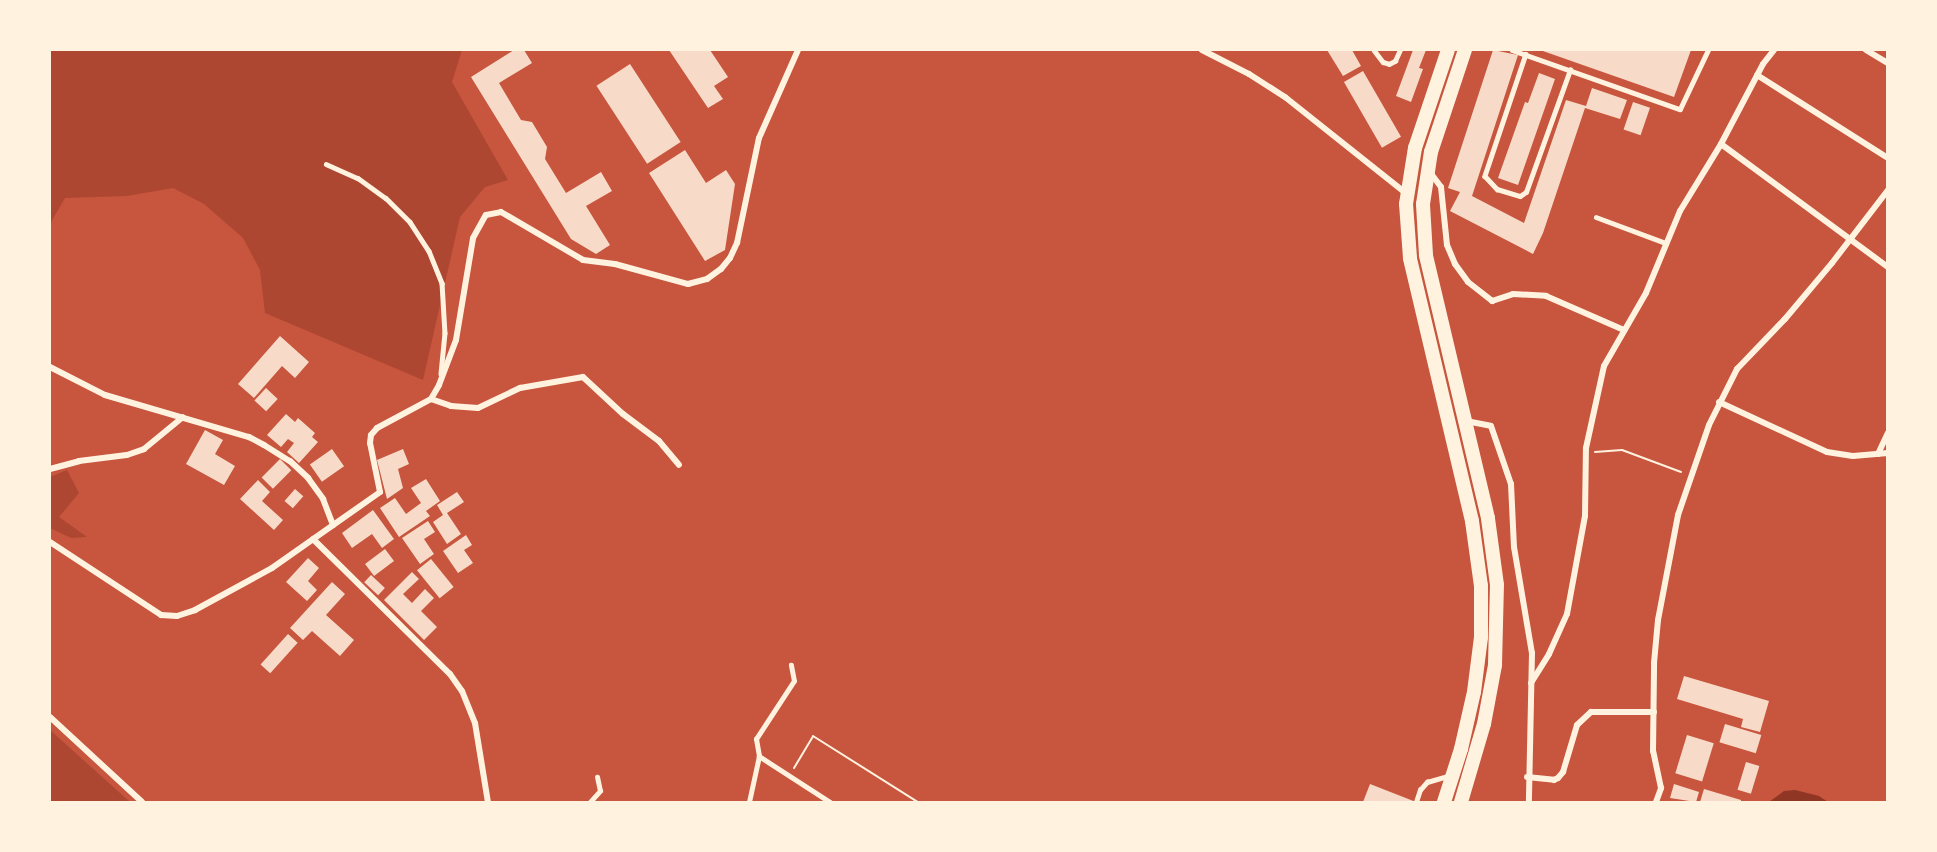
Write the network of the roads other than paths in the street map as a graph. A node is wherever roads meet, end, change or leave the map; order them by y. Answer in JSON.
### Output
{"nodes":[{"id":1,"x":798,"y":50,"type":"edge"},
{"id":2,"x":1202,"y":50,"type":"edge"},
{"id":3,"x":1374,"y":50,"type":"edge"},
{"id":4,"x":1400,"y":50,"type":"edge"},
{"id":5,"x":1448,"y":50,"type":"edge"},
{"id":6,"x":1465,"y":50,"type":"edge"},
{"id":7,"x":1512,"y":50,"type":"edge"},
{"id":8,"x":1708,"y":50,"type":"edge"},
{"id":9,"x":1774,"y":50,"type":"edge"},
{"id":10,"x":1866,"y":50,"type":"edge"},
{"id":11,"x":1526,"y":54,"type":"junction"},
{"id":12,"x":1887,"y":63,"type":"edge"},
{"id":13,"x":1570,"y":70,"type":"junction"},
{"id":14,"x":1757,"y":75,"type":"junction"},
{"id":15,"x":1721,"y":144,"type":"junction"},
{"id":16,"x":1887,"y":158,"type":"edge"},
{"id":17,"x":326,"y":164,"type":"dead end"},
{"id":18,"x":1427,"y":170,"type":"junction"},
{"id":19,"x":1887,"y":190,"type":"edge"},
{"id":20,"x":1407,"y":194,"type":"junction"},
{"id":21,"x":1596,"y":217,"type":"dead end"},
{"id":22,"x":1851,"y":239,"type":"junction"},
{"id":23,"x":1666,"y":243,"type":"junction"},
{"id":24,"x":1887,"y":267,"type":"edge"},
{"id":25,"x":1624,"y":330,"type":"junction"},
{"id":26,"x":50,"y":367,"type":"edge"},
{"id":27,"x":439,"y":385,"type":"junction"},
{"id":28,"x":430,"y":399,"type":"junction"},
{"id":29,"x":1719,"y":402,"type":"junction"},
{"id":30,"x":183,"y":417,"type":"junction"},
{"id":31,"x":1465,"y":421,"type":"junction"},
{"id":32,"x":1887,"y":433,"type":"edge"},
{"id":33,"x":1887,"y":453,"type":"edge"},
{"id":34,"x":1878,"y":454,"type":"junction"},
{"id":35,"x":679,"y":465,"type":"dead end"},
{"id":36,"x":50,"y":469,"type":"edge"},
{"id":37,"x":333,"y":525,"type":"junction"},
{"id":38,"x":312,"y":539,"type":"junction"},
{"id":39,"x":50,"y":542,"type":"edge"},
{"id":40,"x":791,"y":665,"type":"dead end"},
{"id":41,"x":1531,"y":683,"type":"junction"},
{"id":42,"x":1654,"y":712,"type":"junction"},
{"id":43,"x":50,"y":717,"type":"edge"},
{"id":44,"x":759,"y":756,"type":"junction"},
{"id":45,"x":1453,"y":774,"type":"junction"},
{"id":46,"x":597,"y":777,"type":"dead end"},
{"id":47,"x":1527,"y":777,"type":"junction"},
{"id":48,"x":142,"y":802,"type":"edge"},
{"id":49,"x":488,"y":802,"type":"edge"},
{"id":50,"x":591,"y":802,"type":"edge"},
{"id":51,"x":749,"y":802,"type":"edge"},
{"id":52,"x":830,"y":802,"type":"edge"},
{"id":53,"x":1416,"y":802,"type":"edge"},
{"id":54,"x":1444,"y":802,"type":"edge"},
{"id":55,"x":1461,"y":802,"type":"edge"},
{"id":56,"x":1529,"y":802,"type":"edge"},
{"id":57,"x":1656,"y":802,"type":"edge"}],
"edges":[{"from":1,"to":27,"type":"street"},
{"from":2,"to":20,"type":"street"},
{"from":3,"to":4,"type":"lane"},
{"from":5,"to":20,"type":"main road"},
{"from":6,"to":18,"type":"main road"},
{"from":7,"to":11,"type":"lane"},
{"from":8,"to":13,"type":"lane"},
{"from":9,"to":14,"type":"street"},
{"from":10,"to":12,"type":"street"},
{"from":11,"to":13,"type":"lane"},
{"from":11,"to":13,"type":"lane"},
{"from":14,"to":15,"type":"street"},
{"from":14,"to":16,"type":"street"},
{"from":15,"to":22,"type":"street"},
{"from":15,"to":23,"type":"street"},
{"from":17,"to":27,"type":"lane"},
{"from":18,"to":25,"type":"street"},
{"from":18,"to":31,"type":"main road"},
{"from":19,"to":22,"type":"street"},
{"from":20,"to":45,"type":"main road"},
{"from":21,"to":23,"type":"lane"},
{"from":22,"to":24,"type":"street"},
{"from":22,"to":29,"type":"street"},
{"from":23,"to":25,"type":"street"},
{"from":25,"to":41,"type":"street"},
{"from":26,"to":30,"type":"street"},
{"from":27,"to":28,"type":"street"},
{"from":28,"to":35,"type":"street"},
{"from":28,"to":37,"type":"street"},
{"from":29,"to":34,"type":"street"},
{"from":29,"to":42,"type":"street"},
{"from":30,"to":36,"type":"street"},
{"from":30,"to":37,"type":"street"},
{"from":31,"to":41,"type":"street"},
{"from":31,"to":55,"type":"main road"},
{"from":32,"to":34,"type":"street"},
{"from":33,"to":34,"type":"street"},
{"from":37,"to":38,"type":"street"},
{"from":38,"to":39,"type":"street"},
{"from":38,"to":49,"type":"street"},
{"from":40,"to":44,"type":"lane"},
{"from":41,"to":47,"type":"street"},
{"from":42,"to":47,"type":"street"},
{"from":42,"to":57,"type":"street"},
{"from":43,"to":48,"type":"street"},
{"from":44,"to":51,"type":"lane"},
{"from":44,"to":52,"type":"lane"},
{"from":45,"to":53,"type":"lane"},
{"from":45,"to":54,"type":"main road"},
{"from":46,"to":50,"type":"lane"},
{"from":47,"to":56,"type":"street"}]}
